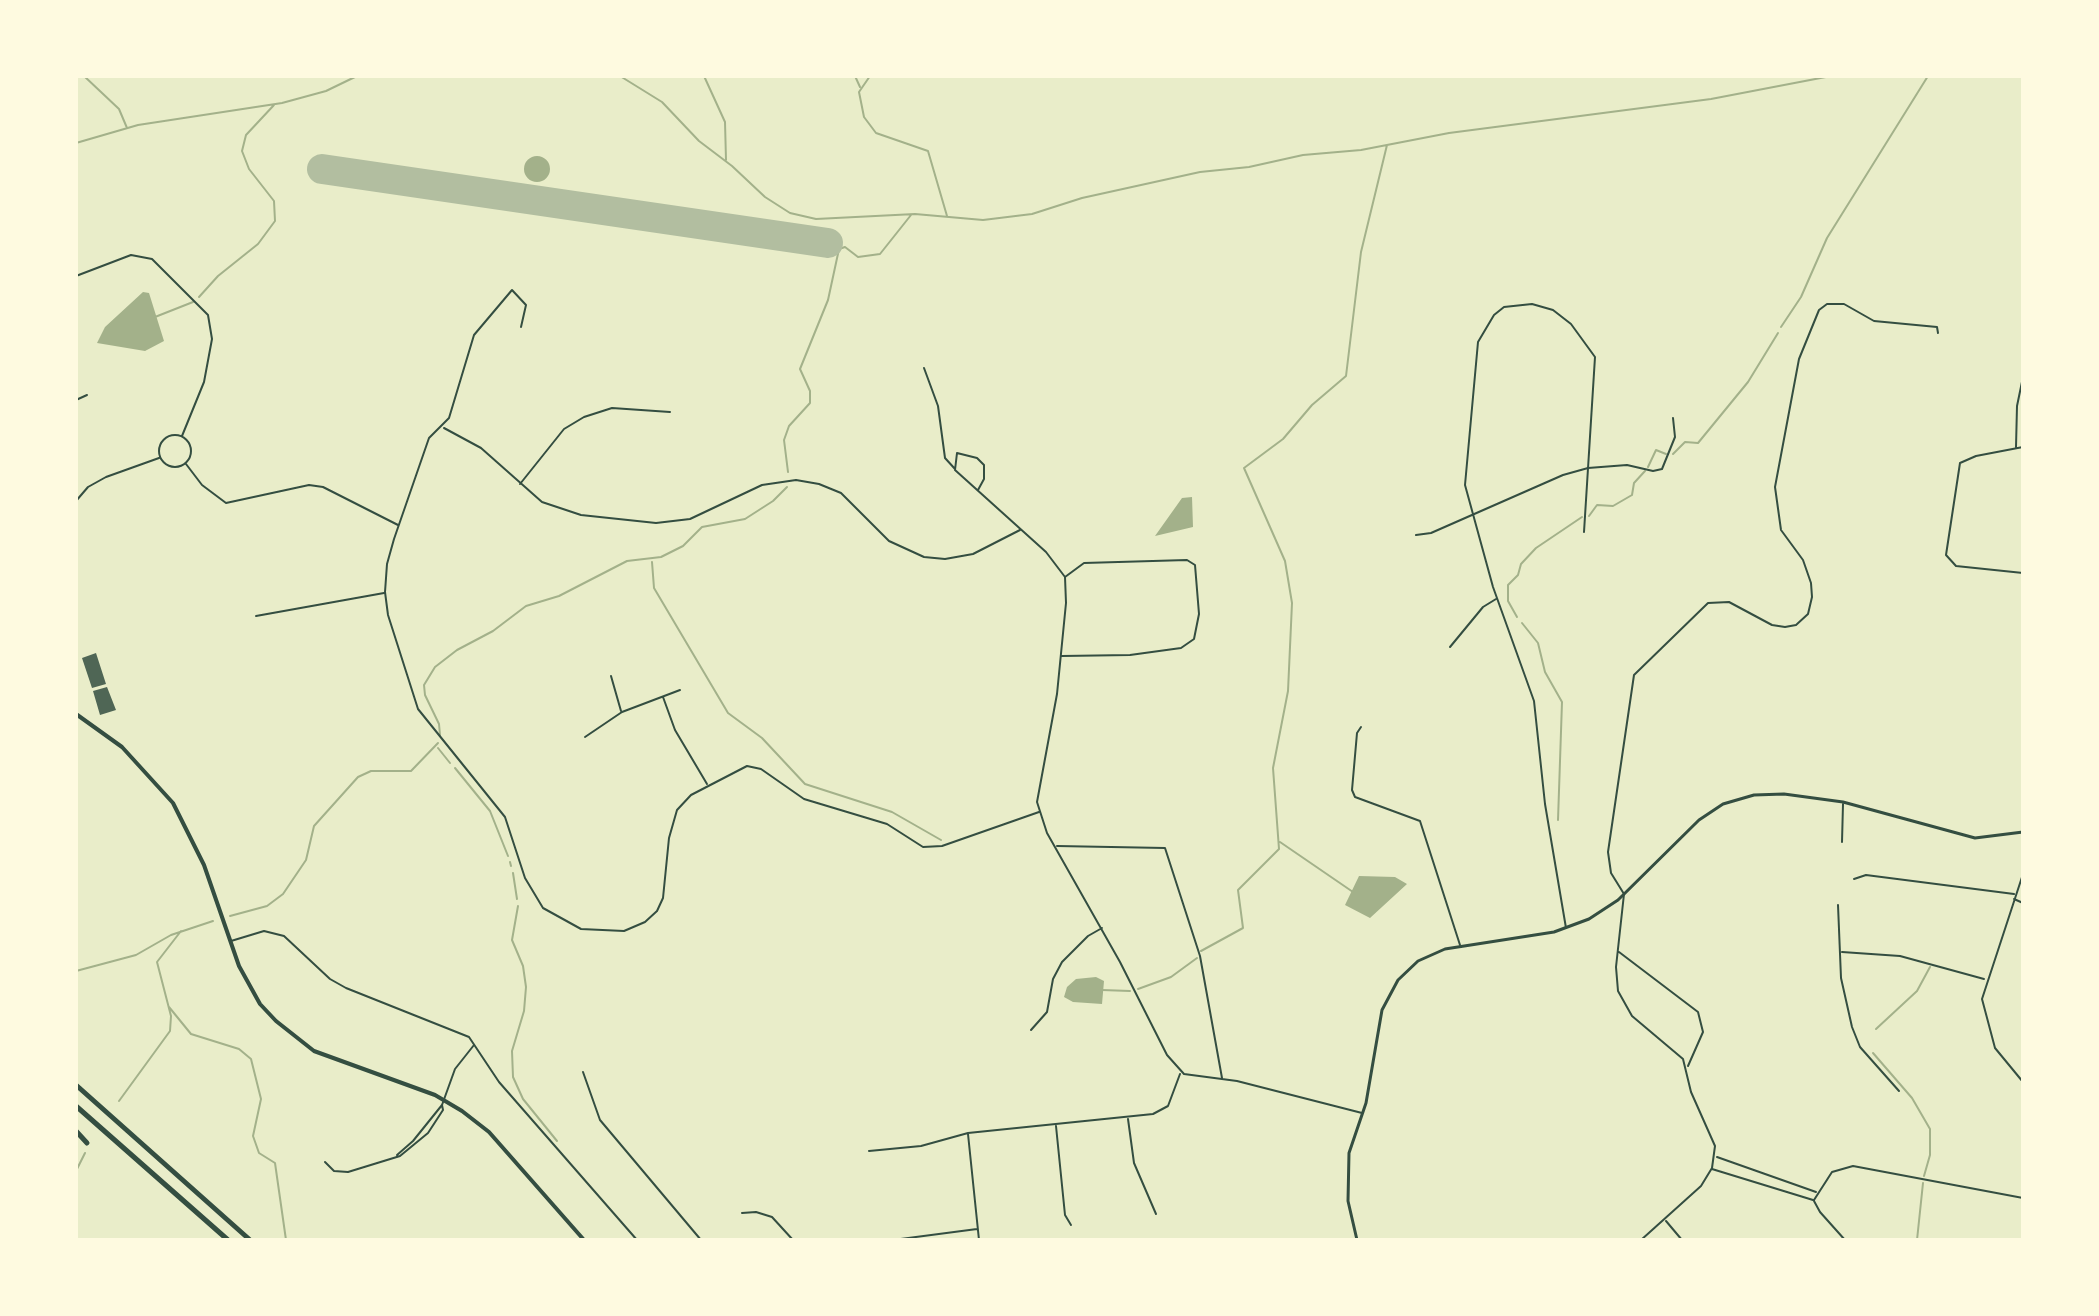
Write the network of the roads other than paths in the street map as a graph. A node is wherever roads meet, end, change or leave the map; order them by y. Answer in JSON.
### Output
{"nodes":[{"id":1,"x":76,"y":276,"type":"edge"},
{"id":2,"x":521,"y":327,"type":"dead end"},
{"id":3,"x":1938,"y":333,"type":"dead end"},
{"id":4,"x":924,"y":368,"type":"dead end"},
{"id":5,"x":2023,"y":377,"type":"edge"},
{"id":6,"x":87,"y":395,"type":"dead end"},
{"id":7,"x":76,"y":400,"type":"edge"},
{"id":8,"x":670,"y":412,"type":"dead end"},
{"id":9,"x":1673,"y":418,"type":"dead end"},
{"id":10,"x":443,"y":427,"type":"junction"},
{"id":11,"x":182,"y":436,"type":"junction"},
{"id":12,"x":2023,"y":447,"type":"edge"},
{"id":13,"x":2016,"y":448,"type":"junction"},
{"id":14,"x":160,"y":457,"type":"junction"},
{"id":15,"x":186,"y":464,"type":"junction"},
{"id":16,"x":1588,"y":468,"type":"junction"},
{"id":17,"x":955,"y":470,"type":"junction"},
{"id":18,"x":520,"y":484,"type":"junction"},
{"id":19,"x":76,"y":490,"type":"edge"},
{"id":20,"x":978,"y":490,"type":"junction"},
{"id":21,"x":81,"y":494,"type":"junction"},
{"id":22,"x":76,"y":501,"type":"edge"},
{"id":23,"x":1472,"y":516,"type":"junction"},
{"id":24,"x":399,"y":525,"type":"junction"},
{"id":25,"x":1021,"y":529,"type":"junction"},
{"id":26,"x":1584,"y":532,"type":"dead end"},
{"id":27,"x":1416,"y":535,"type":"dead end"},
{"id":28,"x":2023,"y":573,"type":"edge"},
{"id":29,"x":1065,"y":577,"type":"junction"},
{"id":30,"x":385,"y":592,"type":"junction"},
{"id":31,"x":1497,"y":599,"type":"junction"},
{"id":32,"x":256,"y":616,"type":"dead end"},
{"id":33,"x":1450,"y":647,"type":"dead end"},
{"id":34,"x":1061,"y":656,"type":"junction"},
{"id":35,"x":611,"y":676,"type":"dead end"},
{"id":36,"x":680,"y":690,"type":"dead end"},
{"id":37,"x":663,"y":697,"type":"junction"},
{"id":38,"x":622,"y":712,"type":"junction"},
{"id":39,"x":76,"y":714,"type":"edge"},
{"id":40,"x":1361,"y":727,"type":"dead end"},
{"id":41,"x":585,"y":737,"type":"dead end"},
{"id":42,"x":708,"y":785,"type":"junction"},
{"id":43,"x":1843,"y":802,"type":"junction"},
{"id":44,"x":1039,"y":812,"type":"junction"},
{"id":45,"x":2023,"y":832,"type":"edge"},
{"id":46,"x":1842,"y":842,"type":"dead end"},
{"id":47,"x":1055,"y":846,"type":"junction"},
{"id":48,"x":2023,"y":874,"type":"edge"},
{"id":49,"x":1854,"y":879,"type":"dead end"},
{"id":50,"x":1624,"y":894,"type":"junction"},
{"id":51,"x":2015,"y":894,"type":"junction"},
{"id":52,"x":2014,"y":899,"type":"junction"},
{"id":53,"x":2023,"y":903,"type":"edge"},
{"id":54,"x":1838,"y":905,"type":"dead end"},
{"id":55,"x":1102,"y":928,"type":"junction"},
{"id":56,"x":1566,"y":929,"type":"junction"},
{"id":57,"x":230,"y":942,"type":"junction"},
{"id":58,"x":1460,"y":946,"type":"junction"},
{"id":59,"x":1617,"y":950,"type":"junction"},
{"id":60,"x":1839,"y":952,"type":"junction"},
{"id":61,"x":1985,"y":979,"type":"junction"},
{"id":62,"x":1031,"y":1030,"type":"dead end"},
{"id":63,"x":475,"y":1044,"type":"junction"},
{"id":64,"x":1688,"y":1067,"type":"junction"},
{"id":65,"x":583,"y":1072,"type":"dead end"},
{"id":66,"x":1181,"y":1073,"type":"junction"},
{"id":67,"x":1222,"y":1079,"type":"junction"},
{"id":68,"x":2023,"y":1082,"type":"edge"},
{"id":69,"x":76,"y":1085,"type":"edge"},
{"id":70,"x":1899,"y":1091,"type":"dead end"},
{"id":71,"x":444,"y":1103,"type":"junction"},
{"id":72,"x":76,"y":1106,"type":"edge"},
{"id":73,"x":1362,"y":1113,"type":"junction"},
{"id":74,"x":1128,"y":1117,"type":"junction"},
{"id":75,"x":1056,"y":1125,"type":"junction"},
{"id":76,"x":76,"y":1131,"type":"edge"},
{"id":77,"x":968,"y":1133,"type":"junction"},
{"id":78,"x":87,"y":1143,"type":"dead end"},
{"id":79,"x":869,"y":1151,"type":"dead end"},
{"id":80,"x":1715,"y":1156,"type":"junction"},
{"id":81,"x":325,"y":1162,"type":"dead end"},
{"id":82,"x":1712,"y":1168,"type":"junction"},
{"id":83,"x":1816,"y":1193,"type":"junction"},
{"id":84,"x":2023,"y":1198,"type":"edge"},
{"id":85,"x":1814,"y":1200,"type":"junction"},
{"id":86,"x":742,"y":1213,"type":"dead end"},
{"id":87,"x":1156,"y":1214,"type":"dead end"},
{"id":88,"x":1665,"y":1220,"type":"junction"},
{"id":89,"x":1071,"y":1225,"type":"dead end"},
{"id":90,"x":978,"y":1229,"type":"junction"},
{"id":91,"x":228,"y":1240,"type":"edge"},
{"id":92,"x":250,"y":1240,"type":"edge"},
{"id":93,"x":584,"y":1240,"type":"edge"},
{"id":94,"x":637,"y":1240,"type":"edge"},
{"id":95,"x":701,"y":1240,"type":"edge"},
{"id":96,"x":793,"y":1240,"type":"edge"},
{"id":97,"x":893,"y":1240,"type":"edge"},
{"id":98,"x":979,"y":1240,"type":"edge"},
{"id":99,"x":1357,"y":1240,"type":"edge"},
{"id":100,"x":1641,"y":1240,"type":"edge"},
{"id":101,"x":1682,"y":1240,"type":"edge"},
{"id":102,"x":1845,"y":1240,"type":"edge"}],
"edges":[{"from":1,"to":11,"type":"street"},
{"from":2,"to":10,"type":"street"},
{"from":3,"to":50,"type":"street"},
{"from":4,"to":17,"type":"street"},
{"from":5,"to":13,"type":"street"},
{"from":6,"to":7,"type":"street"},
{"from":8,"to":18,"type":"street"},
{"from":9,"to":16,"type":"street"},
{"from":10,"to":18,"type":"street"},
{"from":10,"to":24,"type":"street"},
{"from":11,"to":14,"type":"street"},
{"from":11,"to":15,"type":"street"},
{"from":12,"to":13,"type":"street"},
{"from":13,"to":28,"type":"street"},
{"from":14,"to":15,"type":"street"},
{"from":14,"to":21,"type":"street"},
{"from":15,"to":24,"type":"street"},
{"from":16,"to":23,"type":"street"},
{"from":16,"to":23,"type":"street"},
{"from":16,"to":26,"type":"street"},
{"from":17,"to":20,"type":"street"},
{"from":17,"to":20,"type":"street"},
{"from":18,"to":25,"type":"street"},
{"from":19,"to":21,"type":"street"},
{"from":20,"to":25,"type":"street"},
{"from":21,"to":22,"type":"street"},
{"from":23,"to":27,"type":"street"},
{"from":23,"to":31,"type":"street"},
{"from":24,"to":30,"type":"street"},
{"from":25,"to":29,"type":"street"},
{"from":29,"to":34,"type":"street"},
{"from":29,"to":34,"type":"street"},
{"from":30,"to":32,"type":"street"},
{"from":30,"to":42,"type":"street"},
{"from":31,"to":33,"type":"street"},
{"from":31,"to":56,"type":"street"},
{"from":34,"to":44,"type":"street"},
{"from":35,"to":38,"type":"street"},
{"from":36,"to":37,"type":"street"},
{"from":37,"to":38,"type":"street"},
{"from":37,"to":42,"type":"street"},
{"from":38,"to":41,"type":"street"},
{"from":39,"to":57,"type":"main road"},
{"from":40,"to":58,"type":"street"},
{"from":42,"to":44,"type":"street"},
{"from":43,"to":45,"type":"street"},
{"from":43,"to":46,"type":"street"},
{"from":43,"to":50,"type":"street"},
{"from":44,"to":47,"type":"street"},
{"from":47,"to":55,"type":"street"},
{"from":47,"to":67,"type":"street"},
{"from":48,"to":51,"type":"street"},
{"from":49,"to":51,"type":"street"},
{"from":50,"to":56,"type":"street"},
{"from":50,"to":59,"type":"street"},
{"from":51,"to":52,"type":"street"},
{"from":52,"to":53,"type":"street"},
{"from":52,"to":61,"type":"street"},
{"from":54,"to":60,"type":"street"},
{"from":55,"to":62,"type":"street"},
{"from":55,"to":66,"type":"street"},
{"from":56,"to":58,"type":"street"},
{"from":57,"to":63,"type":"street"},
{"from":57,"to":71,"type":"main road"},
{"from":58,"to":73,"type":"street"},
{"from":59,"to":64,"type":"street"},
{"from":59,"to":64,"type":"street"},
{"from":60,"to":61,"type":"street"},
{"from":60,"to":70,"type":"street"},
{"from":61,"to":68,"type":"street"},
{"from":63,"to":71,"type":"street"},
{"from":63,"to":94,"type":"street"},
{"from":64,"to":80,"type":"street"},
{"from":65,"to":95,"type":"street"},
{"from":66,"to":67,"type":"street"},
{"from":66,"to":74,"type":"street"},
{"from":67,"to":73,"type":"street"},
{"from":69,"to":92,"type":"highway"},
{"from":71,"to":81,"type":"street"},
{"from":71,"to":93,"type":"main road"},
{"from":72,"to":91,"type":"highway"},
{"from":73,"to":99,"type":"street"},
{"from":74,"to":75,"type":"street"},
{"from":74,"to":87,"type":"street"},
{"from":75,"to":77,"type":"street"},
{"from":75,"to":89,"type":"street"},
{"from":76,"to":78,"type":"highway"},
{"from":77,"to":79,"type":"street"},
{"from":77,"to":90,"type":"street"},
{"from":80,"to":82,"type":"street"},
{"from":80,"to":83,"type":"street"},
{"from":82,"to":85,"type":"street"},
{"from":82,"to":88,"type":"street"},
{"from":83,"to":84,"type":"street"},
{"from":83,"to":85,"type":"street"},
{"from":85,"to":102,"type":"street"},
{"from":86,"to":96,"type":"street"},
{"from":88,"to":100,"type":"street"},
{"from":88,"to":101,"type":"street"},
{"from":90,"to":97,"type":"street"},
{"from":90,"to":98,"type":"street"}]}
